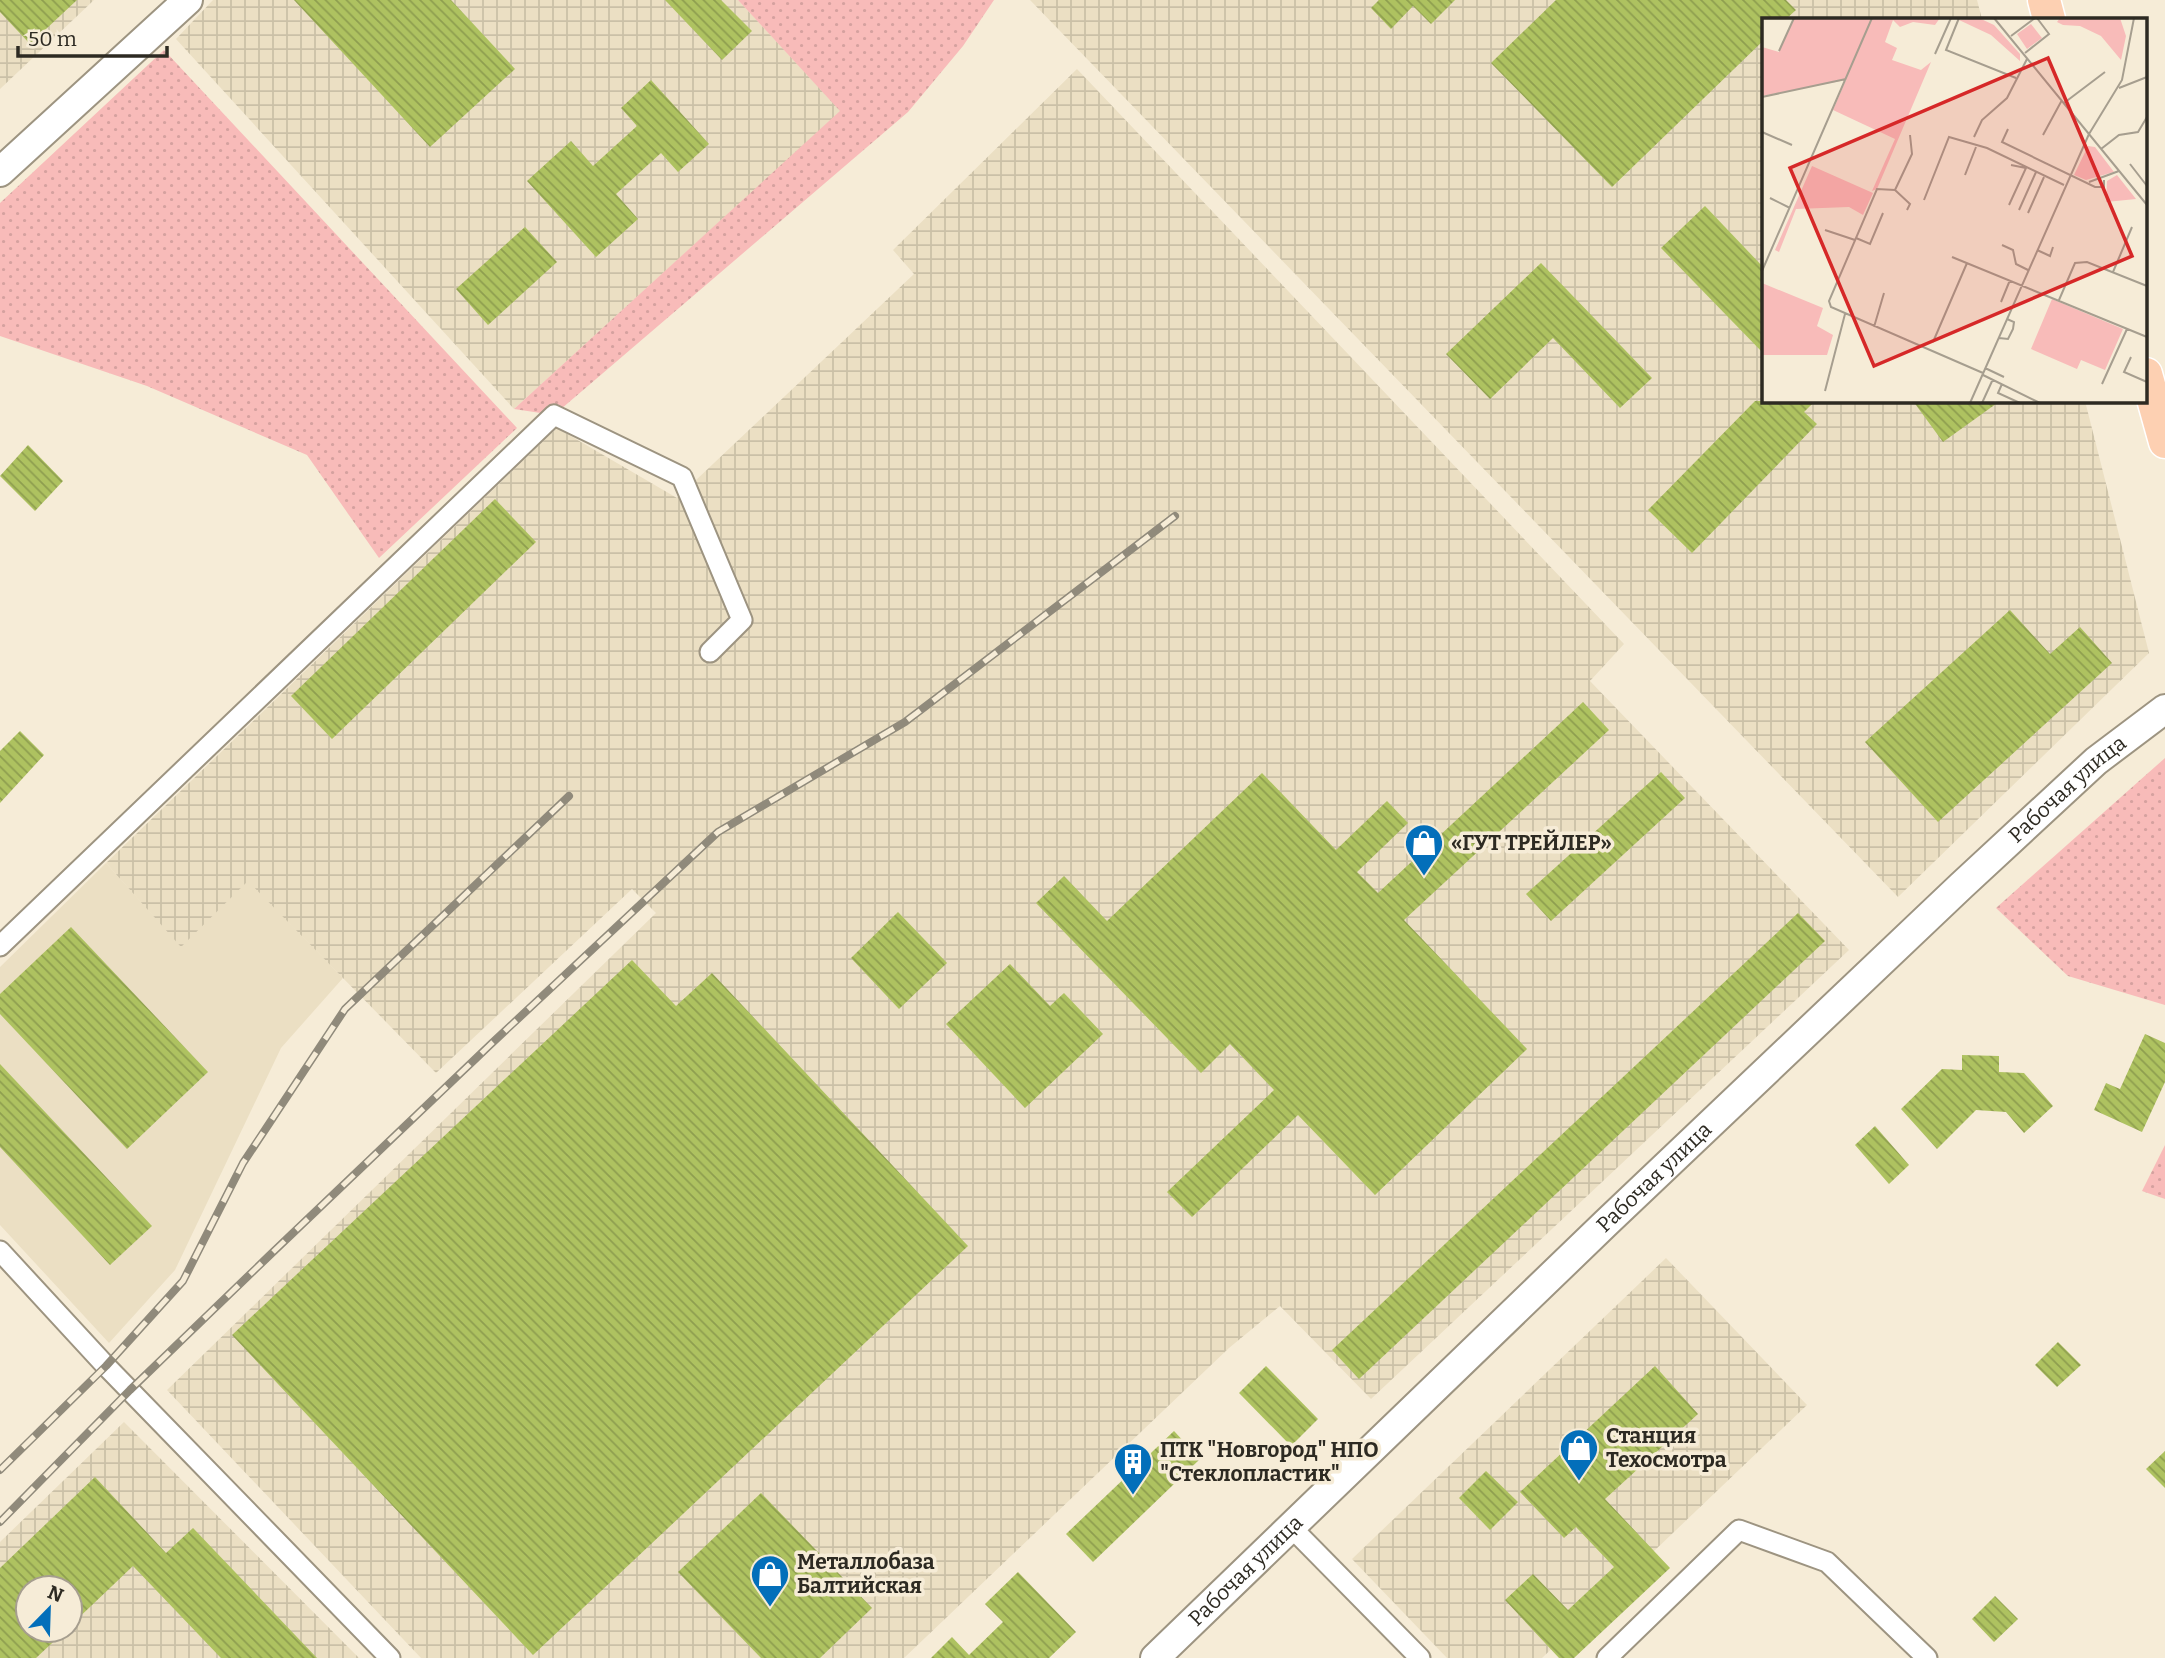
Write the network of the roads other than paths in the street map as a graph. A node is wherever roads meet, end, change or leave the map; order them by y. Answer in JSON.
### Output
{"nodes":[{"id":1,"x":188,"y":0,"type":"edge"},
{"id":2,"x":2044,"y":0,"type":"edge"},
{"id":3,"x":2049,"y":18,"type":"edge"},
{"id":4,"x":0,"y":172,"type":"edge"},
{"id":5,"x":2148,"y":381,"type":"edge"},
{"id":6,"x":2165,"y":442,"type":"edge"},
{"id":7,"x":710,"y":652,"type":"dead end"},
{"id":8,"x":2165,"y":709,"type":"edge"},
{"id":9,"x":0,"y":946,"type":"edge"},
{"id":10,"x":0,"y":1251,"type":"edge"},
{"id":11,"x":1290,"y":1527,"type":"junction"},
{"id":12,"x":390,"y":1658,"type":"edge"},
{"id":13,"x":1155,"y":1658,"type":"edge"},
{"id":14,"x":1420,"y":1658,"type":"edge"},
{"id":15,"x":1606,"y":1658,"type":"edge"},
{"id":16,"x":1927,"y":1658,"type":"edge"}],
"edges":[{"from":1,"to":4,"type":"main road"},
{"from":2,"to":3,"type":"main road"},
{"from":5,"to":6,"type":"main road"},
{"from":7,"to":9,"type":"street"},
{"from":8,"to":11,"type":"main road","name":"Рабочая улица"},
{"from":10,"to":12,"type":"street"},
{"from":11,"to":13,"type":"main road","name":"Рабочая улица"},
{"from":11,"to":14,"type":"street"},
{"from":15,"to":16,"type":"street"}]}
